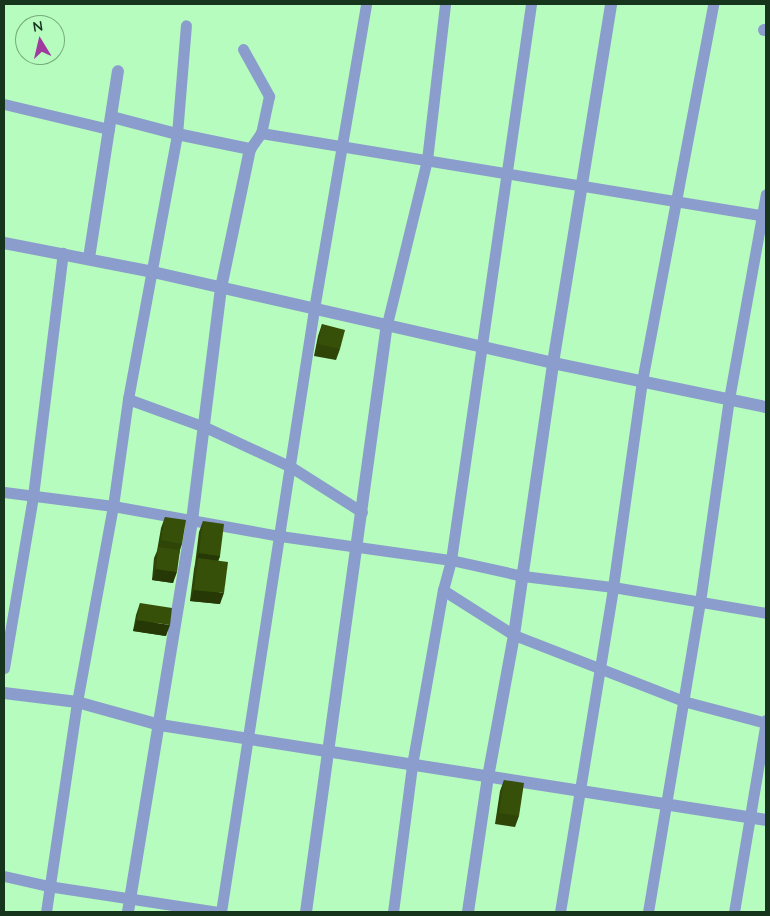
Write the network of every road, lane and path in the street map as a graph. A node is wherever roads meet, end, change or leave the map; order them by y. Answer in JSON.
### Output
{"nodes":[{"id":1,"x":366,"y":4,"type":"edge"},
{"id":2,"x":445,"y":4,"type":"edge"},
{"id":3,"x":531,"y":4,"type":"edge"},
{"id":4,"x":611,"y":4,"type":"edge"},
{"id":5,"x":713,"y":4,"type":"edge"},
{"id":6,"x":186,"y":25,"type":"dead end"},
{"id":7,"x":244,"y":49,"type":"dead end"},
{"id":8,"x":118,"y":71,"type":"dead end"},
{"id":9,"x":4,"y":104,"type":"edge"},
{"id":10,"x":110,"y":123,"type":"junction"},
{"id":11,"x":177,"y":134,"type":"junction"},
{"id":12,"x":261,"y":134,"type":"junction"},
{"id":13,"x":341,"y":146,"type":"junction"},
{"id":14,"x":250,"y":149,"type":"junction"},
{"id":15,"x":426,"y":160,"type":"junction"},
{"id":16,"x":507,"y":174,"type":"junction"},
{"id":17,"x":583,"y":187,"type":"junction"},
{"id":18,"x":766,"y":194,"type":"edge"},
{"id":19,"x":675,"y":199,"type":"junction"},
{"id":20,"x":765,"y":215,"type":"edge"},
{"id":21,"x":4,"y":243,"type":"edge"},
{"id":22,"x":63,"y":253,"type":"junction"},
{"id":23,"x":89,"y":258,"type":"junction"},
{"id":24,"x":153,"y":272,"type":"junction"},
{"id":25,"x":221,"y":288,"type":"junction"},
{"id":26,"x":314,"y":309,"type":"junction"},
{"id":27,"x":387,"y":324,"type":"junction"},
{"id":28,"x":480,"y":346,"type":"junction"},
{"id":29,"x":553,"y":363,"type":"junction"},
{"id":30,"x":642,"y":381,"type":"junction"},
{"id":31,"x":128,"y":399,"type":"junction"},
{"id":32,"x":730,"y":399,"type":"junction"},
{"id":33,"x":766,"y":407,"type":"edge"},
{"id":34,"x":205,"y":427,"type":"junction"},
{"id":35,"x":291,"y":467,"type":"junction"},
{"id":36,"x":4,"y":492,"type":"edge"},
{"id":37,"x":33,"y":496,"type":"junction"},
{"id":38,"x":113,"y":506,"type":"junction"},
{"id":39,"x":362,"y":512,"type":"junction"},
{"id":40,"x":192,"y":521,"type":"junction"},
{"id":41,"x":280,"y":536,"type":"junction"},
{"id":42,"x":355,"y":545,"type":"junction"},
{"id":43,"x":451,"y":560,"type":"junction"},
{"id":44,"x":523,"y":576,"type":"junction"},
{"id":45,"x":612,"y":587,"type":"junction"},
{"id":46,"x":443,"y":590,"type":"junction"},
{"id":47,"x":700,"y":602,"type":"junction"},
{"id":48,"x":766,"y":613,"type":"edge"},
{"id":49,"x":514,"y":635,"type":"junction"},
{"id":50,"x":600,"y":667,"type":"junction"},
{"id":51,"x":4,"y":668,"type":"edge"},
{"id":52,"x":4,"y":693,"type":"edge"},
{"id":53,"x":684,"y":701,"type":"junction"},
{"id":54,"x":77,"y":702,"type":"junction"},
{"id":55,"x":766,"y":722,"type":"edge"},
{"id":56,"x":160,"y":725,"type":"junction"},
{"id":57,"x":248,"y":739,"type":"junction"},
{"id":58,"x":327,"y":752,"type":"junction"},
{"id":59,"x":412,"y":765,"type":"junction"},
{"id":60,"x":488,"y":778,"type":"junction"},
{"id":61,"x":580,"y":791,"type":"junction"},
{"id":62,"x":666,"y":805,"type":"junction"},
{"id":63,"x":750,"y":818,"type":"junction"},
{"id":64,"x":766,"y":820,"type":"edge"},
{"id":65,"x":4,"y":876,"type":"edge"},
{"id":66,"x":48,"y":886,"type":"junction"},
{"id":67,"x":130,"y":898,"type":"junction"},
{"id":68,"x":46,"y":912,"type":"edge"},
{"id":69,"x":128,"y":912,"type":"edge"},
{"id":70,"x":219,"y":912,"type":"edge"},
{"id":71,"x":306,"y":912,"type":"edge"},
{"id":72,"x":393,"y":912,"type":"edge"},
{"id":73,"x":468,"y":912,"type":"edge"},
{"id":74,"x":560,"y":912,"type":"edge"},
{"id":75,"x":648,"y":912,"type":"edge"},
{"id":76,"x":734,"y":912,"type":"edge"}],
"edges":[{"from":1,"to":13,"type":"lane"},
{"from":2,"to":15,"type":"lane"},
{"from":3,"to":16,"type":"lane"},
{"from":4,"to":17,"type":"street"},
{"from":5,"to":19,"type":"lane"},
{"from":6,"to":11,"type":"lane"},
{"from":7,"to":12,"type":"lane"},
{"from":8,"to":10,"type":"street"},
{"from":9,"to":10,"type":"lane"},
{"from":10,"to":11,"type":"street"},
{"from":10,"to":23,"type":"street"},
{"from":11,"to":14,"type":"street"},
{"from":11,"to":24,"type":"lane"},
{"from":12,"to":13,"type":"lane"},
{"from":12,"to":14,"type":"lane"},
{"from":13,"to":15,"type":"lane"},
{"from":13,"to":26,"type":"lane"},
{"from":14,"to":25,"type":"street"},
{"from":15,"to":16,"type":"lane"},
{"from":15,"to":27,"type":"lane"},
{"from":16,"to":17,"type":"lane"},
{"from":16,"to":28,"type":"lane"},
{"from":17,"to":19,"type":"lane"},
{"from":17,"to":29,"type":"street"},
{"from":18,"to":20,"type":"lane"},
{"from":19,"to":20,"type":"lane"},
{"from":19,"to":30,"type":"lane"},
{"from":20,"to":32,"type":"lane"},
{"from":21,"to":22,"type":"street"},
{"from":22,"to":23,"type":"street"},
{"from":22,"to":37,"type":"lane"},
{"from":23,"to":24,"type":"street"},
{"from":24,"to":25,"type":"street"},
{"from":24,"to":31,"type":"lane"},
{"from":25,"to":26,"type":"street"},
{"from":25,"to":34,"type":"street"},
{"from":26,"to":27,"type":"street"},
{"from":26,"to":35,"type":"lane"},
{"from":27,"to":28,"type":"street"},
{"from":27,"to":39,"type":"street"},
{"from":28,"to":29,"type":"street"},
{"from":28,"to":43,"type":"lane"},
{"from":29,"to":30,"type":"street"},
{"from":29,"to":44,"type":"street"},
{"from":30,"to":32,"type":"street"},
{"from":30,"to":45,"type":"lane"},
{"from":31,"to":34,"type":"lane"},
{"from":31,"to":38,"type":"lane"},
{"from":32,"to":33,"type":"street"},
{"from":32,"to":47,"type":"lane"},
{"from":34,"to":35,"type":"lane"},
{"from":34,"to":40,"type":"street"},
{"from":35,"to":39,"type":"lane"},
{"from":35,"to":41,"type":"lane"},
{"from":36,"to":37,"type":"lane"},
{"from":37,"to":38,"type":"lane"},
{"from":37,"to":51,"type":"lane"},
{"from":38,"to":40,"type":"lane"},
{"from":38,"to":54,"type":"lane"},
{"from":39,"to":42,"type":"street"},
{"from":40,"to":41,"type":"lane"},
{"from":40,"to":56,"type":"street"},
{"from":41,"to":42,"type":"lane"},
{"from":41,"to":57,"type":"lane"},
{"from":42,"to":43,"type":"lane"},
{"from":42,"to":58,"type":"street"},
{"from":43,"to":44,"type":"lane"},
{"from":43,"to":46,"type":"lane"},
{"from":44,"to":45,"type":"lane"},
{"from":44,"to":49,"type":"street"},
{"from":45,"to":47,"type":"lane"},
{"from":45,"to":50,"type":"lane"},
{"from":46,"to":49,"type":"lane"},
{"from":46,"to":59,"type":"lane"},
{"from":47,"to":48,"type":"lane"},
{"from":47,"to":53,"type":"lane"},
{"from":49,"to":50,"type":"lane"},
{"from":49,"to":60,"type":"street"},
{"from":50,"to":53,"type":"lane"},
{"from":50,"to":61,"type":"lane"},
{"from":52,"to":54,"type":"street"},
{"from":53,"to":55,"type":"lane"},
{"from":53,"to":62,"type":"lane"},
{"from":54,"to":56,"type":"street"},
{"from":54,"to":66,"type":"lane"},
{"from":55,"to":63,"type":"lane"},
{"from":56,"to":57,"type":"street"},
{"from":56,"to":67,"type":"street"},
{"from":57,"to":58,"type":"street"},
{"from":57,"to":70,"type":"lane"},
{"from":58,"to":59,"type":"street"},
{"from":58,"to":71,"type":"street"},
{"from":59,"to":60,"type":"street"},
{"from":59,"to":72,"type":"lane"},
{"from":60,"to":61,"type":"street"},
{"from":60,"to":73,"type":"street"},
{"from":61,"to":62,"type":"street"},
{"from":61,"to":74,"type":"lane"},
{"from":62,"to":63,"type":"street"},
{"from":62,"to":75,"type":"lane"},
{"from":63,"to":64,"type":"street"},
{"from":63,"to":76,"type":"lane"},
{"from":65,"to":66,"type":"lane"},
{"from":66,"to":67,"type":"lane"},
{"from":66,"to":68,"type":"lane"},
{"from":67,"to":69,"type":"street"},
{"from":67,"to":70,"type":"lane"}]}
